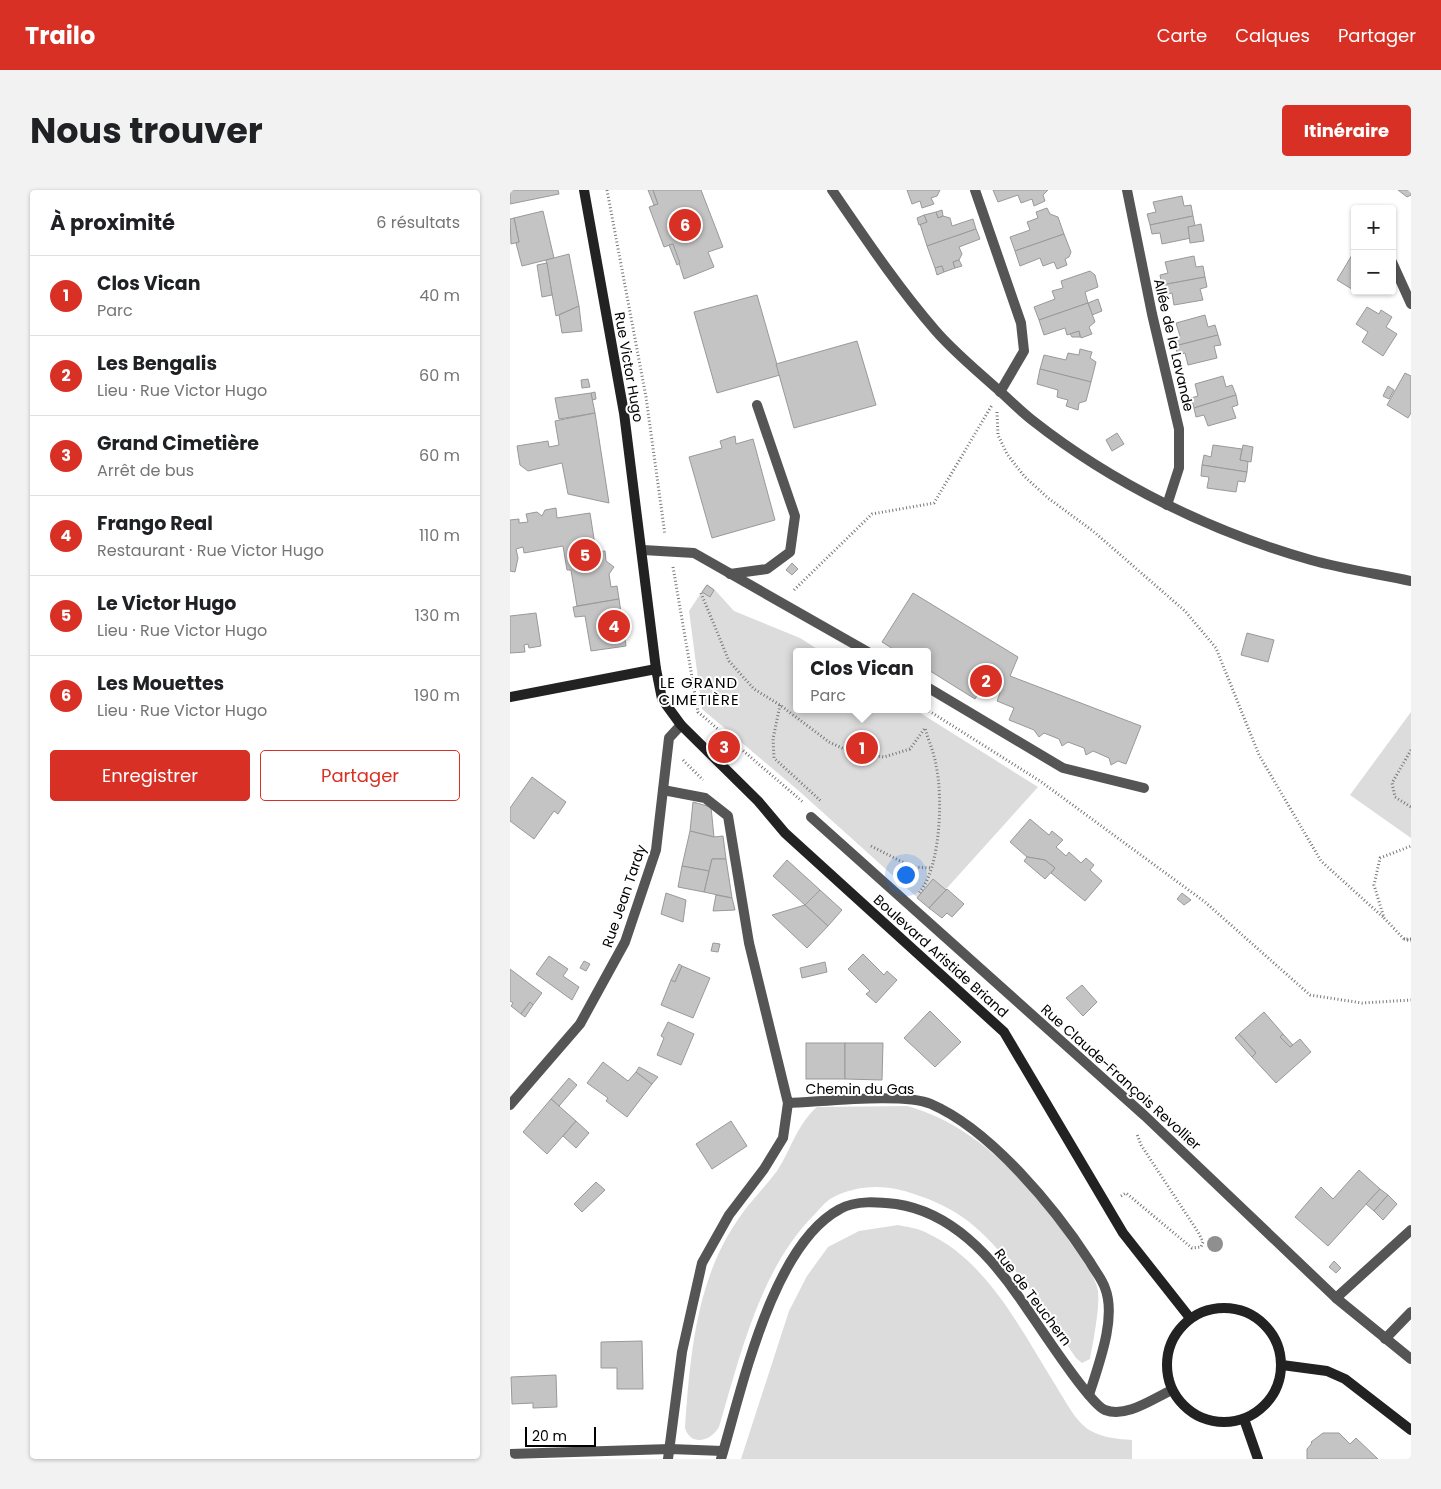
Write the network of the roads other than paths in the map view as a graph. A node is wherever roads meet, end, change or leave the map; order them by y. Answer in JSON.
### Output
{"nodes":[{"id":1,"x":584,"y":190,"type":"edge"},
{"id":2,"x":832,"y":190,"type":"edge"},
{"id":3,"x":975,"y":190,"type":"edge"},
{"id":4,"x":1126,"y":190,"type":"edge"},
{"id":5,"x":1396,"y":271,"type":"edge"},
{"id":6,"x":1411,"y":304,"type":"edge"},
{"id":7,"x":1000,"y":392,"type":"junction"},
{"id":8,"x":757,"y":406,"type":"dead end"},
{"id":9,"x":1167,"y":505,"type":"junction"},
{"id":10,"x":643,"y":550,"type":"junction"},
{"id":11,"x":730,"y":574,"type":"junction"},
{"id":12,"x":1411,"y":581,"type":"edge"},
{"id":13,"x":861,"y":648,"type":"edge"},
{"id":14,"x":656,"y":669,"type":"junction"},
{"id":15,"x":931,"y":689,"type":"edge"},
{"id":16,"x":510,"y":697,"type":"edge"},
{"id":17,"x":681,"y":725,"type":"junction"},
{"id":18,"x":1144,"y":788,"type":"dead end"},
{"id":19,"x":663,"y":790,"type":"junction"},
{"id":20,"x":810,"y":813,"type":"road end"},
{"id":21,"x":788,"y":1103,"type":"junction"},
{"id":22,"x":510,"y":1105,"type":"edge"},
{"id":23,"x":1411,"y":1230,"type":"edge"},
{"id":24,"x":1336,"y":1298,"type":"junction"},
{"id":25,"x":1411,"y":1312,"type":"edge"},
{"id":26,"x":1190,"y":1318,"type":"junction"},
{"id":27,"x":1385,"y":1339,"type":"junction"},
{"id":28,"x":1411,"y":1359,"type":"edge"},
{"id":29,"x":1282,"y":1365,"type":"junction"},
{"id":30,"x":1172,"y":1390,"type":"junction"},
{"id":31,"x":1089,"y":1395,"type":"junction"},
{"id":32,"x":1244,"y":1419,"type":"junction"},
{"id":33,"x":1411,"y":1430,"type":"edge"},
{"id":34,"x":510,"y":1454,"type":"edge"},
{"id":35,"x":669,"y":1454,"type":"edge"},
{"id":36,"x":722,"y":1455,"type":"edge"},
{"id":37,"x":1258,"y":1459,"type":"edge"}],
"edges":[{"from":1,"to":10,"type":"main road","name":"Rue Victor Hugo"},
{"from":2,"to":7,"type":"street"},
{"from":3,"to":7,"type":"street"},
{"from":4,"to":9,"type":"street","name":"Allée de la Lavande"},
{"from":5,"to":6,"type":"street"},
{"from":7,"to":9,"type":"street"},
{"from":8,"to":11,"type":"street"},
{"from":9,"to":12,"type":"street"},
{"from":10,"to":11,"type":"street"},
{"from":10,"to":14,"type":"main road","name":"Rue Victor Hugo"},
{"from":11,"to":13,"type":"street"},
{"from":14,"to":16,"type":"main road"},
{"from":14,"to":17,"type":"main road","name":"Rue Victor Hugo"},
{"from":15,"to":18,"type":"street"},
{"from":17,"to":19,"type":"street","name":"Rue Jean Tardy"},
{"from":17,"to":26,"type":"main road","name":"Boulevard Aristide Briand"},
{"from":19,"to":21,"type":"street","name":"Chemin du Gas"},
{"from":19,"to":22,"type":"street","name":"Rue Jean Tardy"},
{"from":20,"to":24,"type":"street","name":"Rue Claude-François Revollier"},
{"from":21,"to":31,"type":"street","name":"Chemin du Gas"},
{"from":21,"to":35,"type":"street"},
{"from":23,"to":24,"type":"street"},
{"from":24,"to":27,"type":"street","name":"Rue Claude-François Revollier"},
{"from":25,"to":27,"type":"street"},
{"from":26,"to":29,"type":"main road"},
{"from":26,"to":30,"type":"main road"},
{"from":27,"to":28,"type":"street","name":"Rue Claude-François Revollier"},
{"from":29,"to":32,"type":"main road"},
{"from":29,"to":33,"type":"main road"},
{"from":30,"to":31,"type":"street","name":"Rue de Teuchern"},
{"from":30,"to":32,"type":"main road"},
{"from":31,"to":36,"type":"street","name":"Rue de Teuchern"},
{"from":32,"to":37,"type":"main road"},
{"from":34,"to":35,"type":"street"},
{"from":35,"to":36,"type":"street"}]}
